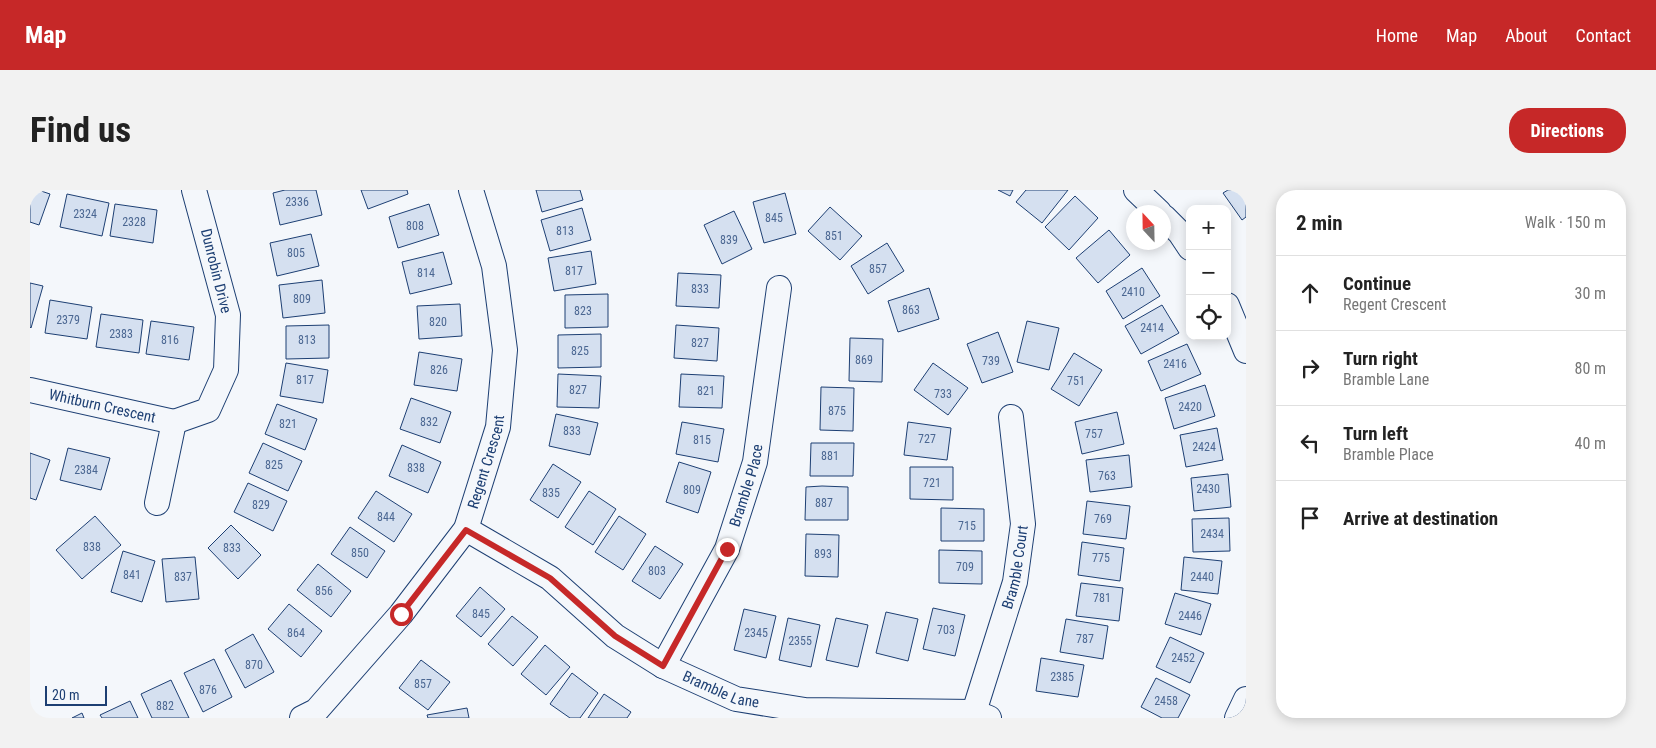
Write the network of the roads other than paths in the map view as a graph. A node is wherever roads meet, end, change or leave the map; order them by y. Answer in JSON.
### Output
{"nodes":[{"id":1,"x":194,"y":190,"type":"edge"},
{"id":2,"x":471,"y":190,"type":"edge"},
{"id":3,"x":1136,"y":190,"type":"edge"},
{"id":4,"x":1152,"y":205,"type":"edge"},
{"id":5,"x":1171,"y":224,"type":"edge"},
{"id":6,"x":1186,"y":242,"type":"edge"},
{"id":7,"x":779,"y":288,"type":"dead end"},
{"id":8,"x":1231,"y":315,"type":"edge"},
{"id":9,"x":1246,"y":352,"type":"edge"},
{"id":10,"x":30,"y":390,"type":"edge"},
{"id":11,"x":1011,"y":417,"type":"dead end"},
{"id":12,"x":174,"y":422,"type":"junction"},
{"id":13,"x":157,"y":503,"type":"dead end"},
{"id":14,"x":466,"y":530,"type":"junction"},
{"id":15,"x":663,"y":666,"type":"junction"},
{"id":16,"x":1246,"y":699,"type":"edge"},
{"id":17,"x":981,"y":715,"type":"edge"},
{"id":18,"x":313,"y":716,"type":"edge"},
{"id":19,"x":1237,"y":718,"type":"edge"}],
"edges":[{"from":1,"to":12,"type":"street","name":"Dunrobin Drive"},
{"from":2,"to":14,"type":"street","name":"Regent Crescent"},
{"from":3,"to":4,"type":"street"},
{"from":5,"to":6,"type":"street"},
{"from":7,"to":15,"type":"street","name":"Bramble Place"},
{"from":8,"to":9,"type":"street"},
{"from":10,"to":12,"type":"street","name":"Whitburn Crescent"},
{"from":11,"to":17,"type":"street","name":"Bramble Court"},
{"from":12,"to":13,"type":"street"},
{"from":14,"to":15,"type":"street","name":"Bramble Lane"},
{"from":14,"to":18,"type":"street","name":"Regent Crescent"},
{"from":15,"to":17,"type":"street","name":"Bramble Lane"},
{"from":16,"to":19,"type":"street"}]}
